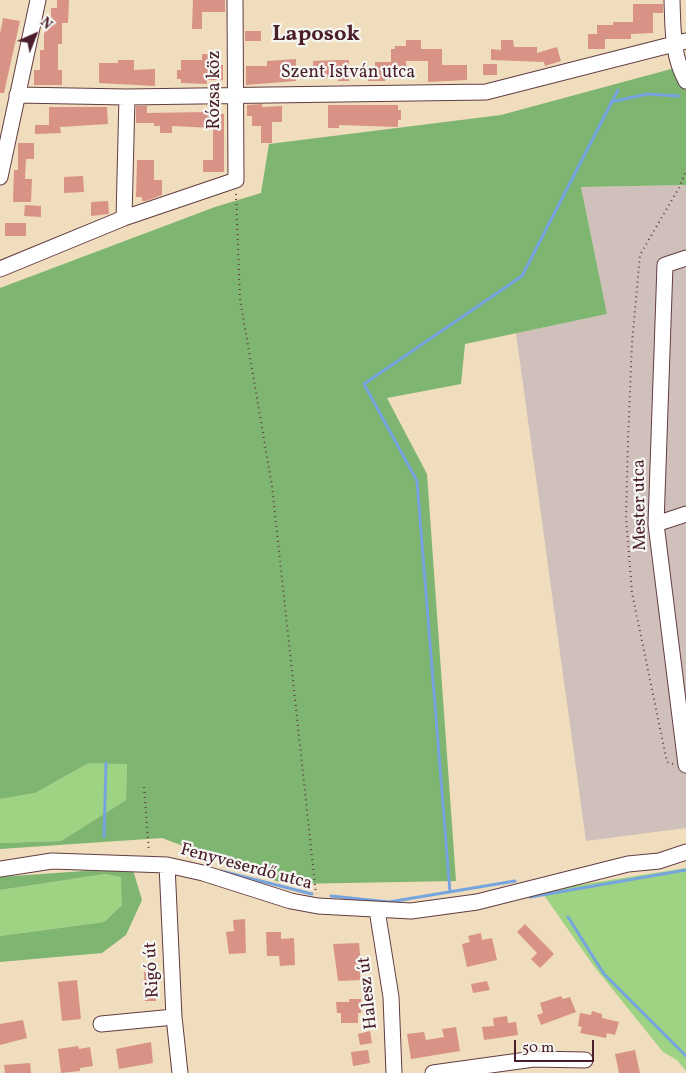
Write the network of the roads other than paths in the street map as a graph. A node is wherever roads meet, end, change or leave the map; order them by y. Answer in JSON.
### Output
{"nodes":[{"id":1,"x":38,"y":0,"type":"edge"},
{"id":2,"x":235,"y":0,"type":"edge"},
{"id":3,"x":672,"y":0,"type":"edge"},
{"id":4,"x":680,"y":43,"type":"edge"},
{"id":5,"x":686,"y":81,"type":"edge"},
{"id":6,"x":234,"y":94,"type":"junction"},
{"id":7,"x":17,"y":95,"type":"junction"},
{"id":8,"x":127,"y":97,"type":"junction"},
{"id":9,"x":0,"y":178,"type":"edge"},
{"id":10,"x":124,"y":218,"type":"junction"},
{"id":11,"x":686,"y":258,"type":"edge"},
{"id":12,"x":0,"y":269,"type":"edge"},
{"id":13,"x":686,"y":514,"type":"edge"},
{"id":14,"x":656,"y":524,"type":"junction"},
{"id":15,"x":681,"y":764,"type":"edge"},
{"id":16,"x":686,"y":852,"type":"edge"},
{"id":17,"x":167,"y":865,"type":"junction"},
{"id":18,"x":0,"y":869,"type":"edge"},
{"id":19,"x":377,"y":910,"type":"junction"},
{"id":20,"x":174,"y":1018,"type":"junction"},
{"id":21,"x":101,"y":1024,"type":"dead end"},
{"id":22,"x":585,"y":1060,"type":"dead end"},
{"id":23,"x":180,"y":1073,"type":"edge"},
{"id":24,"x":394,"y":1073,"type":"edge"},
{"id":25,"x":433,"y":1073,"type":"edge"}],
"edges":[{"from":1,"to":7,"type":"street"},
{"from":2,"to":6,"type":"street","name":"Rózsa köz"},
{"from":3,"to":4,"type":"street"},
{"from":4,"to":5,"type":"street"},
{"from":4,"to":6,"type":"street","name":"Szent István utca"},
{"from":6,"to":8,"type":"street","name":"Szent István utca"},
{"from":6,"to":10,"type":"street","name":"Rózsa köz"},
{"from":7,"to":8,"type":"street","name":"Szent István utca"},
{"from":7,"to":9,"type":"street"},
{"from":8,"to":10,"type":"street"},
{"from":10,"to":12,"type":"street"},
{"from":11,"to":14,"type":"street","name":"Mester utca"},
{"from":13,"to":14,"type":"street"},
{"from":14,"to":15,"type":"street","name":"Mester utca"},
{"from":16,"to":19,"type":"street","name":"Fenyveserdő utca"},
{"from":17,"to":18,"type":"street","name":"Fenyveserdő utca"},
{"from":17,"to":19,"type":"street","name":"Fenyveserdő utca"},
{"from":17,"to":20,"type":"street","name":"Rigó út"},
{"from":19,"to":24,"type":"street","name":"Halesz út"},
{"from":20,"to":21,"type":"street"},
{"from":20,"to":23,"type":"street","name":"Rigó út"},
{"from":22,"to":25,"type":"street"}]}
